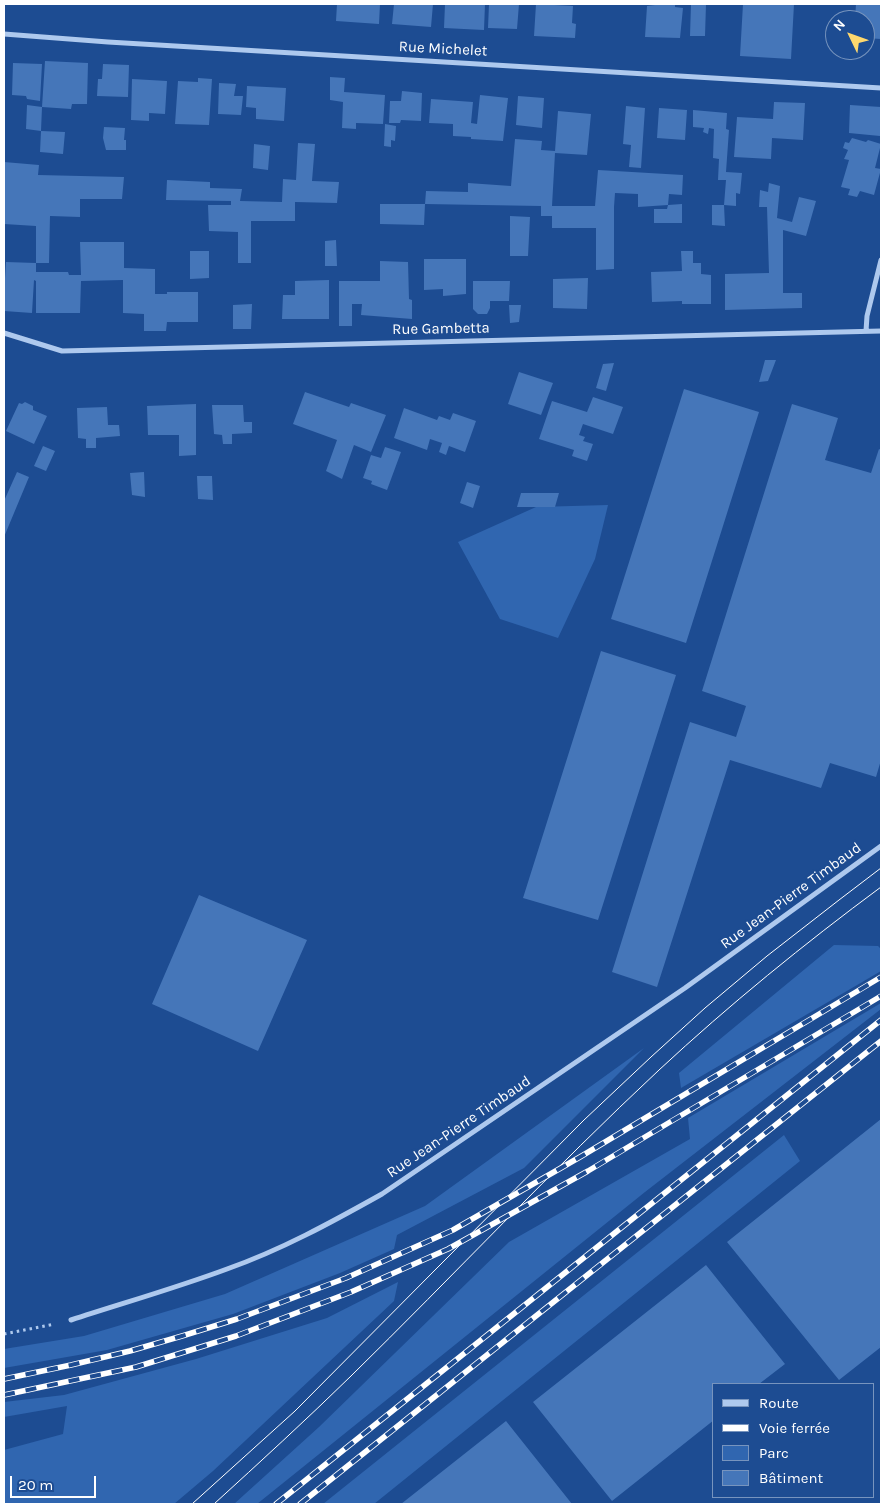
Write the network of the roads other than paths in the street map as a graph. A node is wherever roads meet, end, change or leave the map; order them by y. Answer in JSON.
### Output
{"nodes":[{"id":1,"x":4,"y":34,"type":"edge"},
{"id":2,"x":881,"y":88,"type":"edge"},
{"id":3,"x":881,"y":260,"type":"edge"},
{"id":4,"x":866,"y":331,"type":"junction"},
{"id":5,"x":881,"y":331,"type":"edge"},
{"id":6,"x":4,"y":333,"type":"edge"},
{"id":7,"x":881,"y":846,"type":"edge"},
{"id":8,"x":71,"y":1320,"type":"road end"}],
"edges":[{"from":1,"to":2,"type":"street","name":"Rue Michelet"},
{"from":3,"to":4,"type":"street"},
{"from":4,"to":5,"type":"street","name":"Rue Gambetta"},
{"from":4,"to":6,"type":"street","name":"Rue Gambetta"},
{"from":7,"to":8,"type":"street","name":"Rue Jean-Pierre Timbaud"}]}
